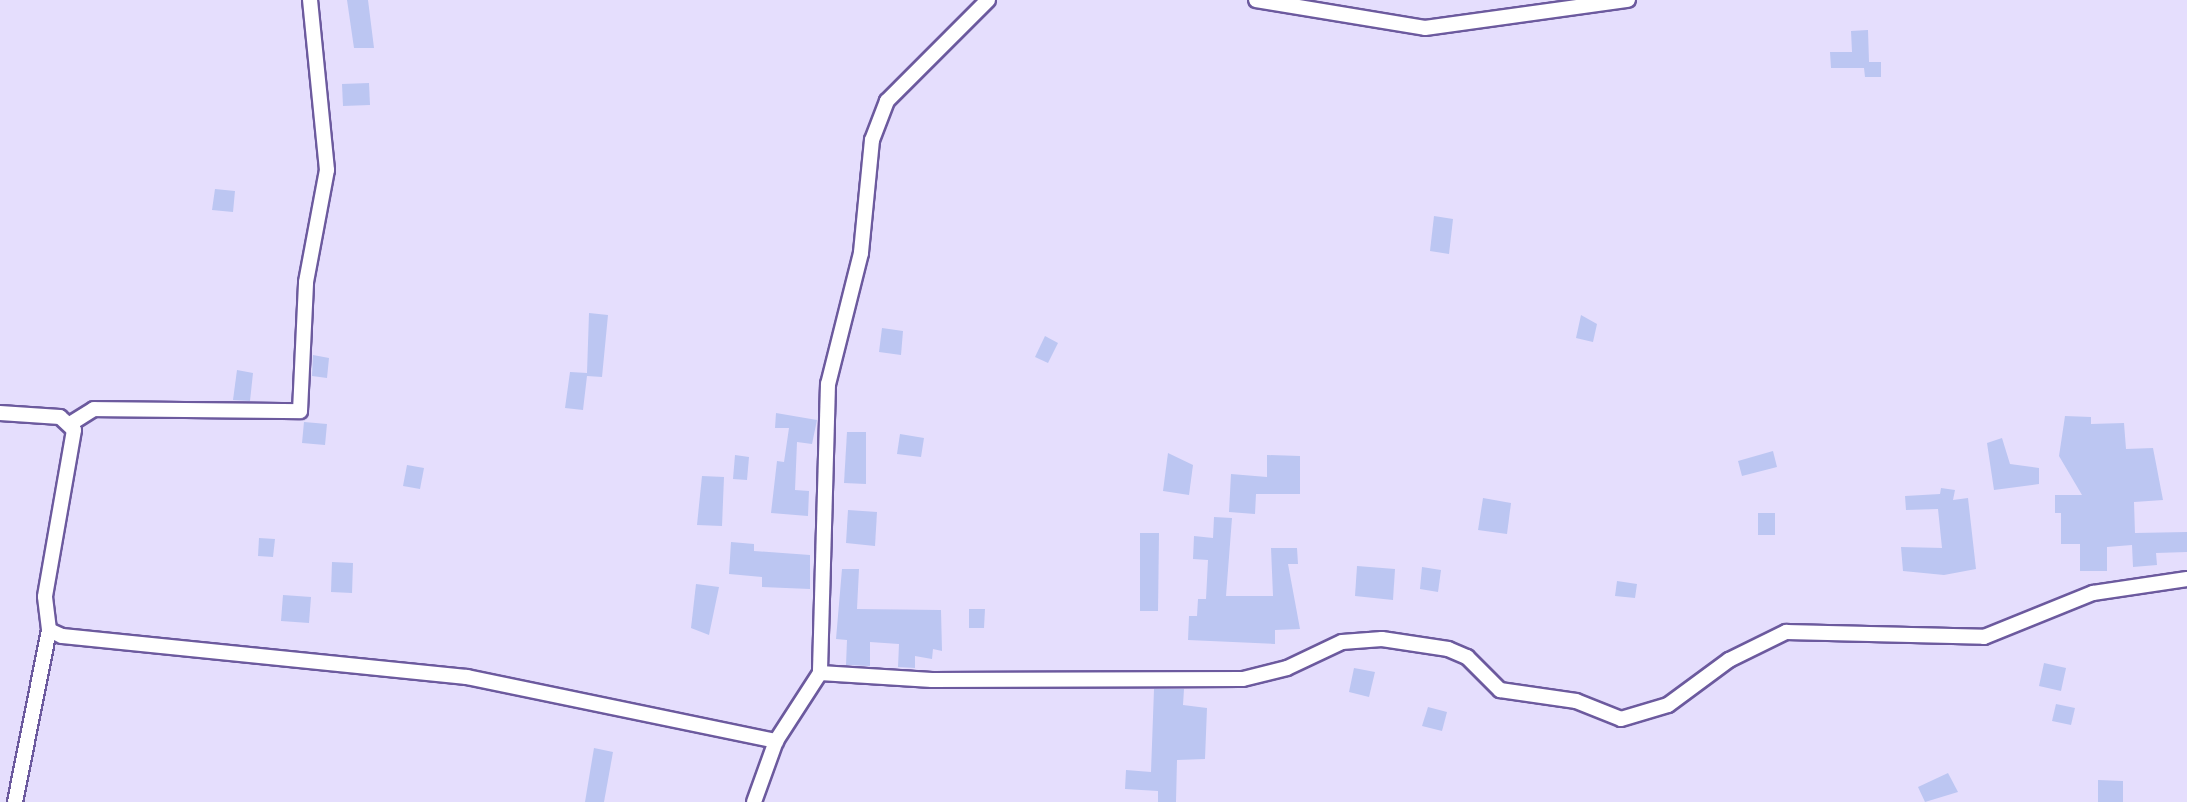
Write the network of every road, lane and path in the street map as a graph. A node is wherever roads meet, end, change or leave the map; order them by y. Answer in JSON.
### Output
{"nodes":[{"id":1,"x":310,"y":0,"type":"edge"},
{"id":2,"x":988,"y":0,"type":"edge"},
{"id":3,"x":1256,"y":0,"type":"edge"},
{"id":4,"x":1628,"y":0,"type":"edge"},
{"id":5,"x":0,"y":413,"type":"edge"},
{"id":6,"x":70,"y":424,"type":"junction"},
{"id":7,"x":2187,"y":579,"type":"edge"},
{"id":8,"x":49,"y":630,"type":"junction"},
{"id":9,"x":820,"y":673,"type":"junction"},
{"id":10,"x":776,"y":741,"type":"junction"},
{"id":11,"x":15,"y":802,"type":"edge"},
{"id":12,"x":754,"y":802,"type":"edge"}],
"edges":[{"from":1,"to":6,"type":"street"},
{"from":2,"to":9,"type":"street"},
{"from":3,"to":4,"type":"street"},
{"from":5,"to":6,"type":"street"},
{"from":6,"to":8,"type":"street"},
{"from":7,"to":9,"type":"street"},
{"from":8,"to":10,"type":"street"},
{"from":8,"to":11,"type":"street"},
{"from":9,"to":10,"type":"street"},
{"from":10,"to":12,"type":"street"}]}
